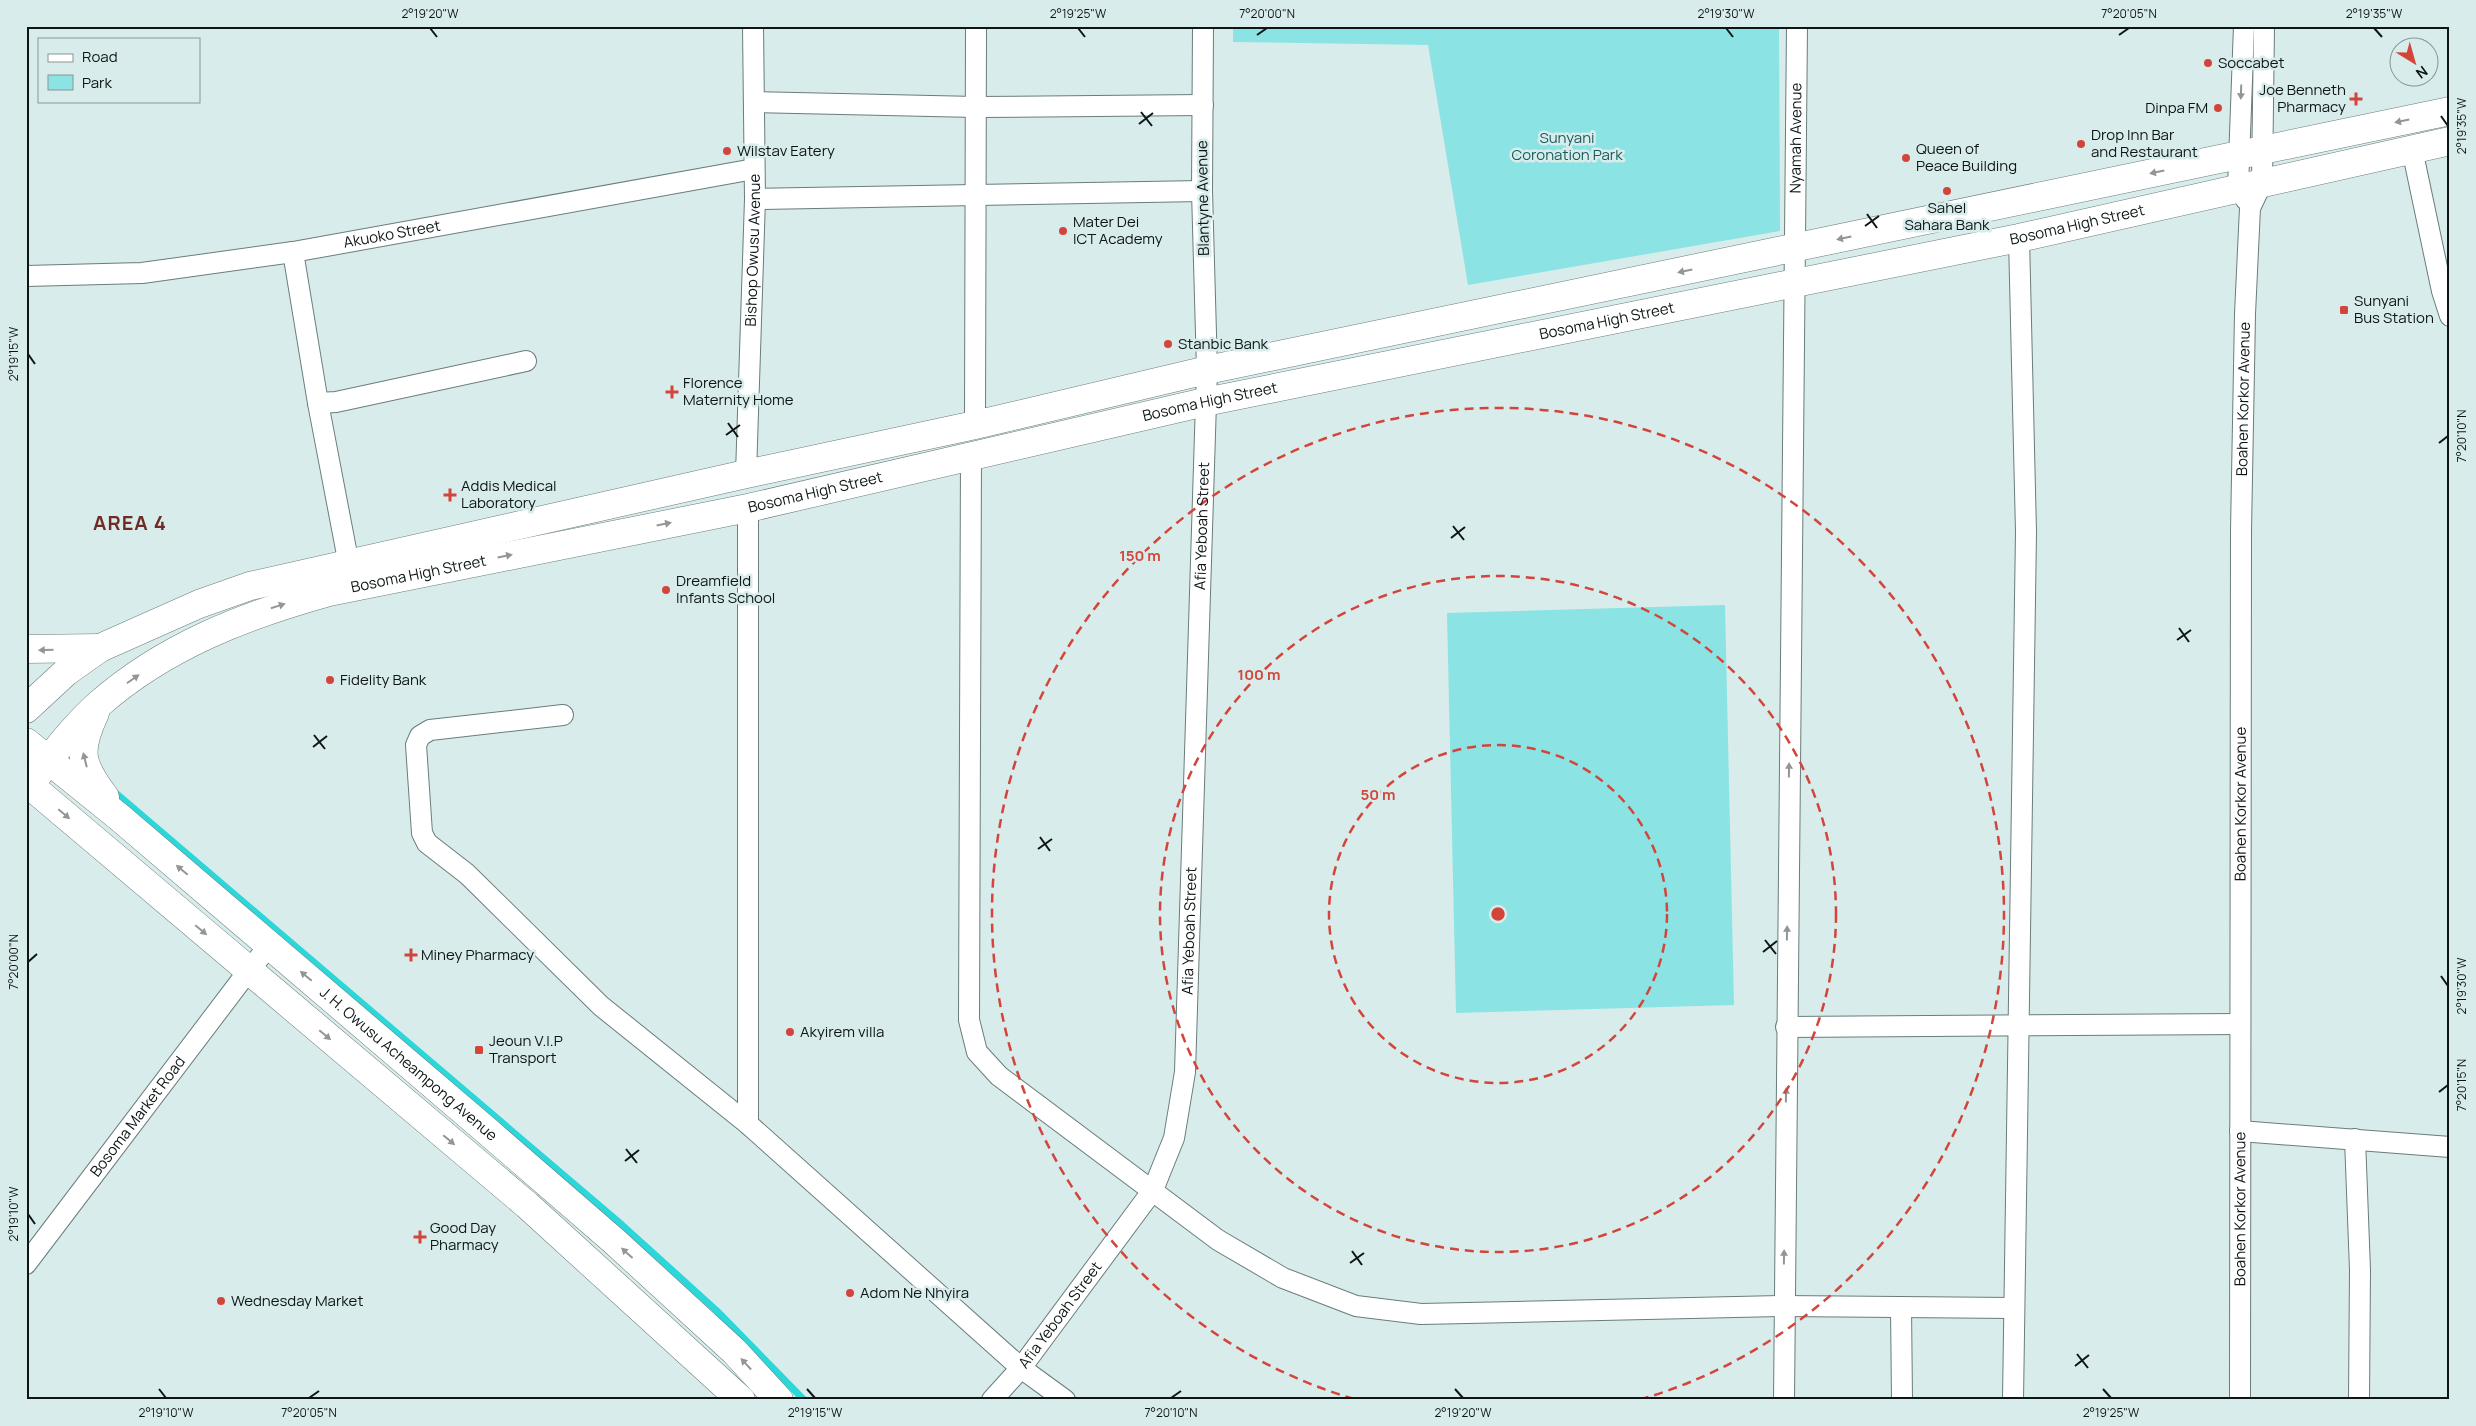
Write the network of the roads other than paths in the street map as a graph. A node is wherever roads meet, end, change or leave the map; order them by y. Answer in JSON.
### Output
{"nodes":[{"id":1,"x":753,"y":26,"type":"edge"},
{"id":2,"x":976,"y":26,"type":"edge"},
{"id":3,"x":1203,"y":26,"type":"edge"},
{"id":4,"x":1798,"y":26,"type":"edge"},
{"id":5,"x":2244,"y":26,"type":"edge"},
{"id":6,"x":2264,"y":26,"type":"edge"},
{"id":7,"x":754,"y":102,"type":"junction"},
{"id":8,"x":1203,"y":105,"type":"junction"},
{"id":9,"x":976,"y":107,"type":"junction"},
{"id":10,"x":2450,"y":111,"type":"edge"},
{"id":11,"x":2450,"y":141,"type":"edge"},
{"id":12,"x":2412,"y":149,"type":"junction"},
{"id":13,"x":2250,"y":153,"type":"junction"},
{"id":14,"x":754,"y":169,"type":"junction"},
{"id":15,"x":1202,"y":191,"type":"junction"},
{"id":16,"x":2250,"y":193,"type":"junction"},
{"id":17,"x":976,"y":194,"type":"junction"},
{"id":18,"x":755,"y":199,"type":"junction"},
{"id":19,"x":2019,"y":238,"type":"junction"},
{"id":20,"x":1795,"y":248,"type":"junction"},
{"id":21,"x":293,"y":252,"type":"junction"},
{"id":22,"x":26,"y":276,"type":"edge"},
{"id":23,"x":1795,"y":282,"type":"junction"},
{"id":24,"x":2450,"y":316,"type":"edge"},
{"id":25,"x":526,"y":361,"type":"dead end"},
{"id":26,"x":1207,"y":370,"type":"junction"},
{"id":27,"x":1205,"y":402,"type":"junction"},
{"id":28,"x":318,"y":403,"type":"junction"},
{"id":29,"x":975,"y":425,"type":"junction"},
{"id":30,"x":971,"y":456,"type":"junction"},
{"id":31,"x":746,"y":474,"type":"junction"},
{"id":32,"x":748,"y":508,"type":"junction"},
{"id":33,"x":349,"y":566,"type":"junction"},
{"id":34,"x":100,"y":648,"type":"junction"},
{"id":35,"x":26,"y":649,"type":"edge"},
{"id":36,"x":99,"y":704,"type":"junction"},
{"id":37,"x":26,"y":709,"type":"edge"},
{"id":38,"x":563,"y":715,"type":"dead end"},
{"id":39,"x":26,"y":742,"type":"edge"},
{"id":40,"x":48,"y":761,"type":"junction"},
{"id":41,"x":28,"y":784,"type":"edge"},
{"id":42,"x":119,"y":817,"type":"junction"},
{"id":43,"x":270,"y":945,"type":"junction"},
{"id":44,"x":249,"y":970,"type":"junction"},
{"id":45,"x":2240,"y":1024,"type":"junction"},
{"id":46,"x":2018,"y":1025,"type":"junction"},
{"id":47,"x":1786,"y":1027,"type":"junction"},
{"id":48,"x":748,"y":1124,"type":"junction"},
{"id":49,"x":2240,"y":1131,"type":"junction"},
{"id":50,"x":2355,"y":1139,"type":"junction"},
{"id":51,"x":2450,"y":1147,"type":"edge"},
{"id":52,"x":1153,"y":1190,"type":"junction"},
{"id":53,"x":26,"y":1264,"type":"edge"},
{"id":54,"x":1783,"y":1306,"type":"junction"},
{"id":55,"x":1901,"y":1307,"type":"junction"},
{"id":56,"x":2012,"y":1308,"type":"junction"},
{"id":57,"x":1022,"y":1368,"type":"junction"},
{"id":58,"x":741,"y":1400,"type":"edge"},
{"id":59,"x":780,"y":1400,"type":"edge"},
{"id":60,"x":992,"y":1400,"type":"edge"},
{"id":61,"x":1065,"y":1400,"type":"edge"},
{"id":62,"x":1784,"y":1400,"type":"edge"},
{"id":63,"x":1902,"y":1400,"type":"edge"},
{"id":64,"x":2013,"y":1400,"type":"edge"},
{"id":65,"x":2240,"y":1400,"type":"edge"},
{"id":66,"x":2359,"y":1400,"type":"edge"}],
"edges":[{"from":1,"to":7,"type":"street","name":"Bishop Owusu Avenue"},
{"from":2,"to":9,"type":"street"},
{"from":3,"to":8,"type":"street","name":"Blantyne Avenue"},
{"from":4,"to":20,"type":"street","name":"Nyamah Avenue"},
{"from":5,"to":13,"type":"street","name":"Boahen Korkor Avenue","one_way":true},
{"from":6,"to":13,"type":"street","name":"Boahen Korkor Avenue"},
{"from":7,"to":9,"type":"street"},
{"from":7,"to":14,"type":"street","name":"Bishop Owusu Avenue"},
{"from":8,"to":9,"type":"street"},
{"from":8,"to":15,"type":"street","name":"Blantyne Avenue"},
{"from":9,"to":17,"type":"street"},
{"from":10,"to":13,"type":"street","name":"Bosoma High Street","one_way":true},
{"from":11,"to":12,"type":"street","name":"Bosoma High Street"},
{"from":12,"to":16,"type":"street","name":"Bosoma High Street"},
{"from":12,"to":24,"type":"street"},
{"from":13,"to":16,"type":"street","name":"Boahen Korkor Avenue"},
{"from":13,"to":20,"type":"street","name":"Bosoma High Street","one_way":true},
{"from":14,"to":18,"type":"street","name":"Bishop Owusu Avenue"},
{"from":14,"to":21,"type":"street","name":"Akuoko Street"},
{"from":15,"to":17,"type":"street"},
{"from":15,"to":26,"type":"street","name":"Blantyne Avenue"},
{"from":16,"to":19,"type":"street","name":"Bosoma High Street"},
{"from":16,"to":45,"type":"street","name":"Boahen Korkor Avenue"},
{"from":17,"to":18,"type":"street"},
{"from":17,"to":29,"type":"street"},
{"from":18,"to":31,"type":"street","name":"Bishop Owusu Avenue"},
{"from":19,"to":23,"type":"street","name":"Bosoma High Street"},
{"from":19,"to":46,"type":"street"},
{"from":20,"to":23,"type":"street","name":"Nyamah Avenue"},
{"from":20,"to":26,"type":"street","name":"Bosoma High Street","one_way":true},
{"from":21,"to":22,"type":"street","name":"Akuoko Street"},
{"from":21,"to":28,"type":"street"},
{"from":23,"to":27,"type":"street","name":"Bosoma High Street"},
{"from":47,"to":23,"type":"street","name":"Nyamah Avenue","one_way":true},
{"from":25,"to":28,"type":"street"},
{"from":26,"to":27,"type":"street","name":"Blantyne Avenue"},
{"from":26,"to":29,"type":"street","name":"Bosoma High Street"},
{"from":27,"to":30,"type":"street","name":"Bosoma High Street"},
{"from":27,"to":52,"type":"street","name":"Afia Yeboah Street"},
{"from":28,"to":33,"type":"street"},
{"from":29,"to":31,"type":"street","name":"Bosoma High Street"},
{"from":30,"to":32,"type":"street","name":"Bosoma High Street"},
{"from":30,"to":52,"type":"street"},
{"from":31,"to":33,"type":"street","name":"Bosoma High Street"},
{"from":36,"to":32,"type":"street","name":"Bosoma High Street","one_way":true},
{"from":32,"to":48,"type":"street"},
{"from":33,"to":34,"type":"street","name":"Bosoma High Street"},
{"from":34,"to":35,"type":"street","one_way":true},
{"from":34,"to":37,"type":"street","name":"Bosoma High Street"},
{"from":36,"to":40,"type":"street","name":"Bosoma High Street"},
{"from":42,"to":36,"type":"street","one_way":true},
{"from":38,"to":48,"type":"street"},
{"from":39,"to":40,"type":"street","name":"J. H. Owusu Acheampong Avenue"},
{"from":40,"to":41,"type":"street","name":"Bosoma High Street"},
{"from":40,"to":42,"type":"street","name":"J. H. Owusu Acheampong Avenue"},
{"from":41,"to":44,"type":"street","name":"J. H. Owusu Acheampong Avenue","one_way":true},
{"from":43,"to":42,"type":"street","name":"J. H. Owusu Acheampong Avenue","one_way":true},
{"from":43,"to":44,"type":"street","name":"Bosoma Market Road"},
{"from":59,"to":43,"type":"street","name":"J. H. Owusu Acheampong Avenue","one_way":true},
{"from":44,"to":53,"type":"street","name":"Bosoma Market Road"},
{"from":44,"to":58,"type":"street","name":"J. H. Owusu Acheampong Avenue","one_way":true},
{"from":45,"to":46,"type":"street"},
{"from":45,"to":49,"type":"street","name":"Boahen Korkor Avenue"},
{"from":46,"to":47,"type":"street"},
{"from":46,"to":56,"type":"street"},
{"from":54,"to":47,"type":"street","name":"Nyamah Avenue","one_way":true},
{"from":48,"to":57,"type":"street"},
{"from":49,"to":50,"type":"street"},
{"from":49,"to":65,"type":"street","name":"Boahen Korkor Avenue"},
{"from":50,"to":51,"type":"street"},
{"from":50,"to":66,"type":"street"},
{"from":52,"to":54,"type":"street"},
{"from":52,"to":57,"type":"street","name":"Afia Yeboah Street"},
{"from":54,"to":55,"type":"street"},
{"from":54,"to":62,"type":"street","name":"Nyamah Avenue"},
{"from":55,"to":56,"type":"street"},
{"from":55,"to":63,"type":"street"},
{"from":56,"to":64,"type":"street"},
{"from":57,"to":60,"type":"street","name":"Afia Yeboah Street"},
{"from":57,"to":61,"type":"street"}]}
